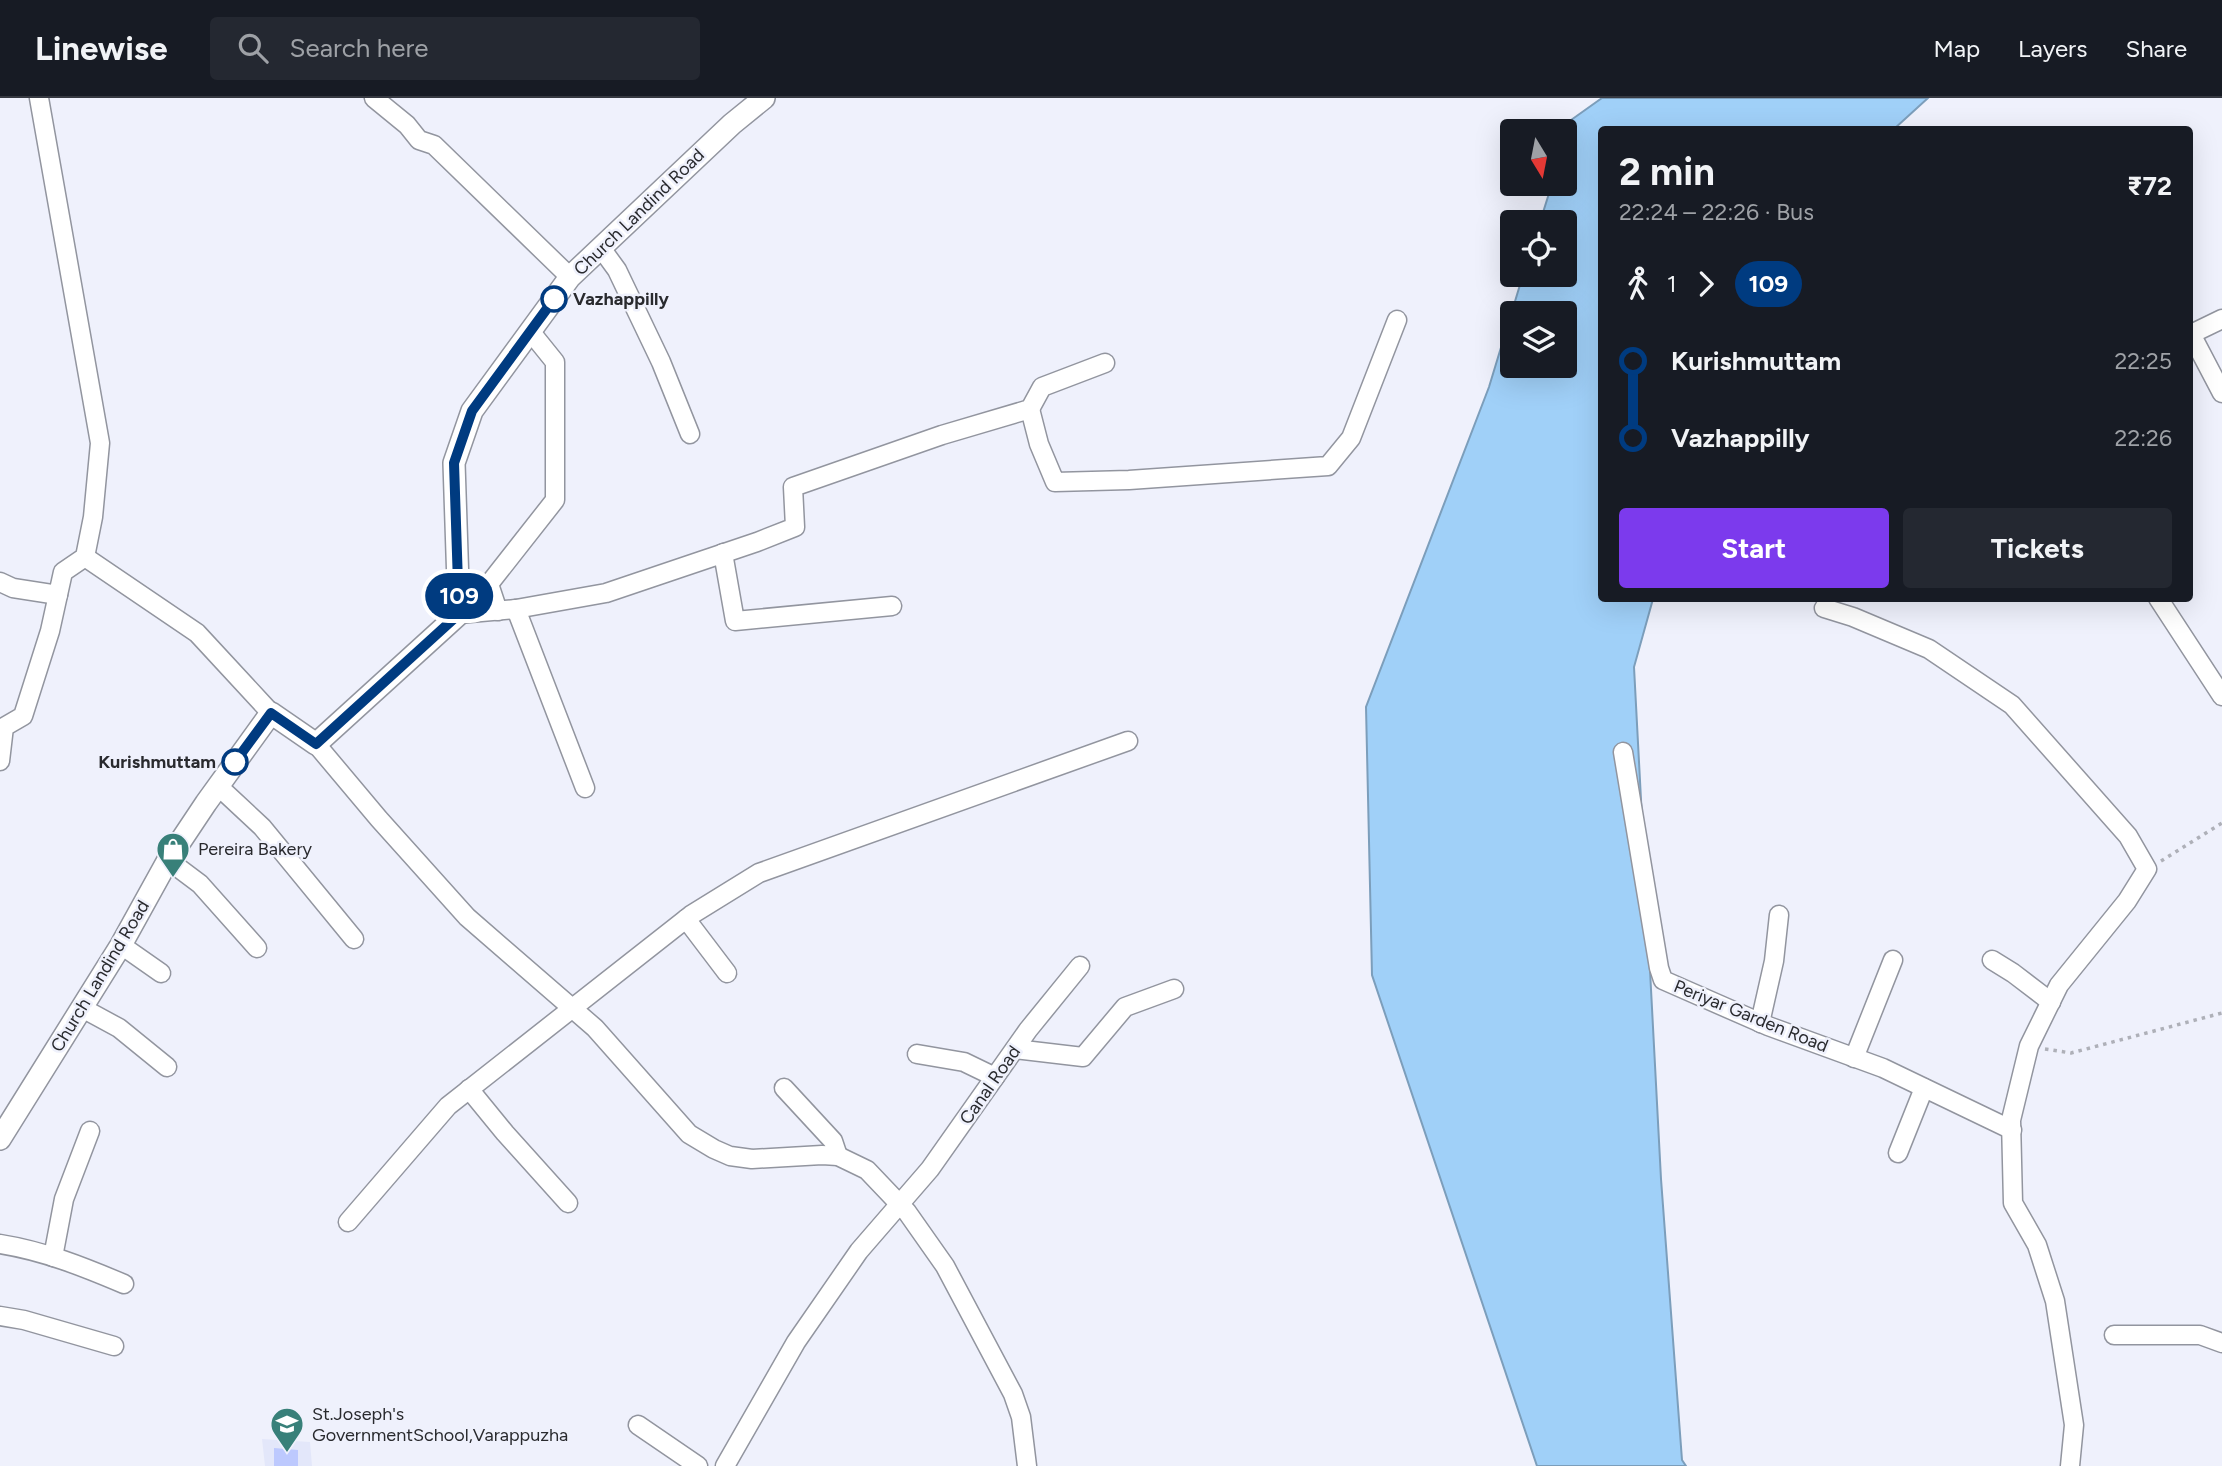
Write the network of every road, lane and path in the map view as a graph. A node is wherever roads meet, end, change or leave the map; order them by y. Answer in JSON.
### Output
{"nodes":[{"id":1,"x":39,"y":98,"type":"edge"},
{"id":2,"x":374,"y":98,"type":"edge"},
{"id":3,"x":764,"y":98,"type":"edge"},
{"id":4,"x":601,"y":248,"type":"junction"},
{"id":5,"x":570,"y":277,"type":"junction"},
{"id":6,"x":2222,"y":319,"type":"edge"},
{"id":7,"x":1397,"y":320,"type":"dead end"},
{"id":8,"x":530,"y":331,"type":"junction"},
{"id":9,"x":2193,"y":333,"type":"edge"},
{"id":10,"x":2193,"y":340,"type":"edge"},
{"id":11,"x":1105,"y":363,"type":"dead end"},
{"id":12,"x":2222,"y":393,"type":"edge"},
{"id":13,"x":1030,"y":409,"type":"junction"},
{"id":14,"x":690,"y":434,"type":"dead end"},
{"id":15,"x":723,"y":553,"type":"junction"},
{"id":16,"x":85,"y":557,"type":"junction"},
{"id":17,"x":0,"y":582,"type":"edge"},
{"id":18,"x":58,"y":594,"type":"junction"},
{"id":19,"x":2161,"y":602,"type":"edge"},
{"id":20,"x":892,"y":606,"type":"dead end"},
{"id":21,"x":1825,"y":608,"type":"dead end"},
{"id":22,"x":507,"y":610,"type":"junction"},
{"id":23,"x":459,"y":614,"type":"junction"},
{"id":24,"x":2222,"y":696,"type":"edge"},
{"id":25,"x":271,"y":713,"type":"junction"},
{"id":26,"x":1128,"y":741,"type":"dead end"},
{"id":27,"x":316,"y":744,"type":"junction"},
{"id":28,"x":1623,"y":752,"type":"dead end"},
{"id":29,"x":0,"y":761,"type":"edge"},
{"id":30,"x":218,"y":786,"type":"junction"},
{"id":31,"x":585,"y":788,"type":"dead end"},
{"id":32,"x":2222,"y":823,"type":"edge"},
{"id":33,"x":168,"y":860,"type":"junction"},
{"id":34,"x":2147,"y":869,"type":"junction"},
{"id":35,"x":1779,"y":915,"type":"dead end"},
{"id":36,"x":686,"y":919,"type":"junction"},
{"id":37,"x":354,"y":939,"type":"dead end"},
{"id":38,"x":121,"y":945,"type":"junction"},
{"id":39,"x":257,"y":948,"type":"dead end"},
{"id":40,"x":1893,"y":960,"type":"dead end"},
{"id":41,"x":1992,"y":960,"type":"dead end"},
{"id":42,"x":1080,"y":966,"type":"dead end"},
{"id":43,"x":161,"y":973,"type":"dead end"},
{"id":44,"x":727,"y":973,"type":"dead end"},
{"id":45,"x":1174,"y":989,"type":"dead end"},
{"id":46,"x":2051,"y":1002,"type":"junction"},
{"id":47,"x":82,"y":1008,"type":"junction"},
{"id":48,"x":573,"y":1009,"type":"junction"},
{"id":49,"x":2222,"y":1013,"type":"edge"},
{"id":50,"x":1760,"y":1023,"type":"junction"},
{"id":51,"x":2029,"y":1046,"type":"junction"},
{"id":52,"x":1015,"y":1049,"type":"junction"},
{"id":53,"x":917,"y":1054,"type":"dead end"},
{"id":54,"x":1854,"y":1058,"type":"junction"},
{"id":55,"x":167,"y":1067,"type":"dead end"},
{"id":56,"x":995,"y":1077,"type":"junction"},
{"id":57,"x":784,"y":1088,"type":"dead end"},
{"id":58,"x":1924,"y":1088,"type":"junction"},
{"id":59,"x":469,"y":1090,"type":"junction"},
{"id":60,"x":2012,"y":1130,"type":"junction"},
{"id":61,"x":90,"y":1132,"type":"dead end"},
{"id":62,"x":0,"y":1139,"type":"edge"},
{"id":63,"x":1898,"y":1153,"type":"dead end"},
{"id":64,"x":838,"y":1156,"type":"junction"},
{"id":65,"x":568,"y":1203,"type":"dead end"},
{"id":66,"x":900,"y":1204,"type":"junction"},
{"id":67,"x":348,"y":1222,"type":"dead end"},
{"id":68,"x":0,"y":1244,"type":"edge"},
{"id":69,"x":53,"y":1257,"type":"junction"},
{"id":70,"x":124,"y":1284,"type":"dead end"},
{"id":71,"x":0,"y":1316,"type":"edge"},
{"id":72,"x":2114,"y":1335,"type":"dead end"},
{"id":73,"x":2222,"y":1343,"type":"edge"},
{"id":74,"x":114,"y":1346,"type":"dead end"},
{"id":75,"x":638,"y":1425,"type":"dead end"},
{"id":76,"x":698,"y":1466,"type":"edge"},
{"id":77,"x":725,"y":1466,"type":"edge"},
{"id":78,"x":1027,"y":1466,"type":"edge"},
{"id":79,"x":2070,"y":1466,"type":"edge"}],
"edges":[{"from":1,"to":16,"type":"street"},
{"from":2,"to":5,"type":"street"},
{"from":3,"to":4,"type":"main road","name":"Church Landind Road"},
{"from":4,"to":5,"type":"main road","name":"Church Landind Road"},
{"from":4,"to":14,"type":"street"},
{"from":5,"to":8,"type":"main road","name":"Church Landind Road"},
{"from":6,"to":9,"type":"street"},
{"from":7,"to":13,"type":"street"},
{"from":8,"to":22,"type":"street"},
{"from":8,"to":23,"type":"main road","name":"Church Landind Road"},
{"from":10,"to":12,"type":"street"},
{"from":11,"to":13,"type":"street"},
{"from":13,"to":15,"type":"street"},
{"from":15,"to":20,"type":"street"},
{"from":15,"to":22,"type":"street"},
{"from":16,"to":18,"type":"street"},
{"from":16,"to":25,"type":"street"},
{"from":17,"to":18,"type":"street"},
{"from":18,"to":29,"type":"street"},
{"from":19,"to":24,"type":"street"},
{"from":21,"to":34,"type":"street"},
{"from":22,"to":23,"type":"street"},
{"from":22,"to":31,"type":"street"},
{"from":23,"to":27,"type":"main road"},
{"from":25,"to":27,"type":"main road"},
{"from":25,"to":30,"type":"main road","name":"Church Landind Road"},
{"from":26,"to":36,"type":"street"},
{"from":27,"to":48,"type":"street"},
{"from":28,"to":50,"type":"street","name":"Periyar Garden Road"},
{"from":30,"to":33,"type":"main road","name":"Church Landind Road"},
{"from":30,"to":37,"type":"street"},
{"from":32,"to":34,"type":"path"},
{"from":33,"to":38,"type":"main road","name":"Church Landind Road"},
{"from":33,"to":39,"type":"street"},
{"from":34,"to":46,"type":"street"},
{"from":35,"to":50,"type":"street"},
{"from":36,"to":44,"type":"street"},
{"from":36,"to":48,"type":"street"},
{"from":38,"to":43,"type":"street"},
{"from":38,"to":47,"type":"main road","name":"Church Landind Road"},
{"from":40,"to":54,"type":"street"},
{"from":41,"to":46,"type":"street"},
{"from":42,"to":52,"type":"street","name":"Canal Road"},
{"from":45,"to":52,"type":"street"},
{"from":46,"to":51,"type":"street"},
{"from":47,"to":55,"type":"street"},
{"from":47,"to":62,"type":"main road","name":"Church Landind Road"},
{"from":48,"to":59,"type":"street"},
{"from":48,"to":64,"type":"street"},
{"from":49,"to":51,"type":"path"},
{"from":50,"to":54,"type":"street","name":"Periyar Garden Road"},
{"from":51,"to":60,"type":"street"},
{"from":52,"to":56,"type":"street","name":"Canal Road"},
{"from":53,"to":56,"type":"street"},
{"from":54,"to":58,"type":"street","name":"Periyar Garden Road"},
{"from":56,"to":66,"type":"street","name":"Canal Road"},
{"from":57,"to":64,"type":"street"},
{"from":58,"to":60,"type":"street","name":"Periyar Garden Road"},
{"from":58,"to":63,"type":"street"},
{"from":59,"to":65,"type":"street"},
{"from":59,"to":67,"type":"street"},
{"from":60,"to":79,"type":"street"},
{"from":61,"to":69,"type":"street"},
{"from":64,"to":66,"type":"street"},
{"from":66,"to":77,"type":"street","name":"Canal Road"},
{"from":66,"to":78,"type":"street"},
{"from":68,"to":69,"type":"street"},
{"from":69,"to":70,"type":"street"},
{"from":71,"to":74,"type":"street"},
{"from":72,"to":73,"type":"street"},
{"from":75,"to":76,"type":"street"}]}
